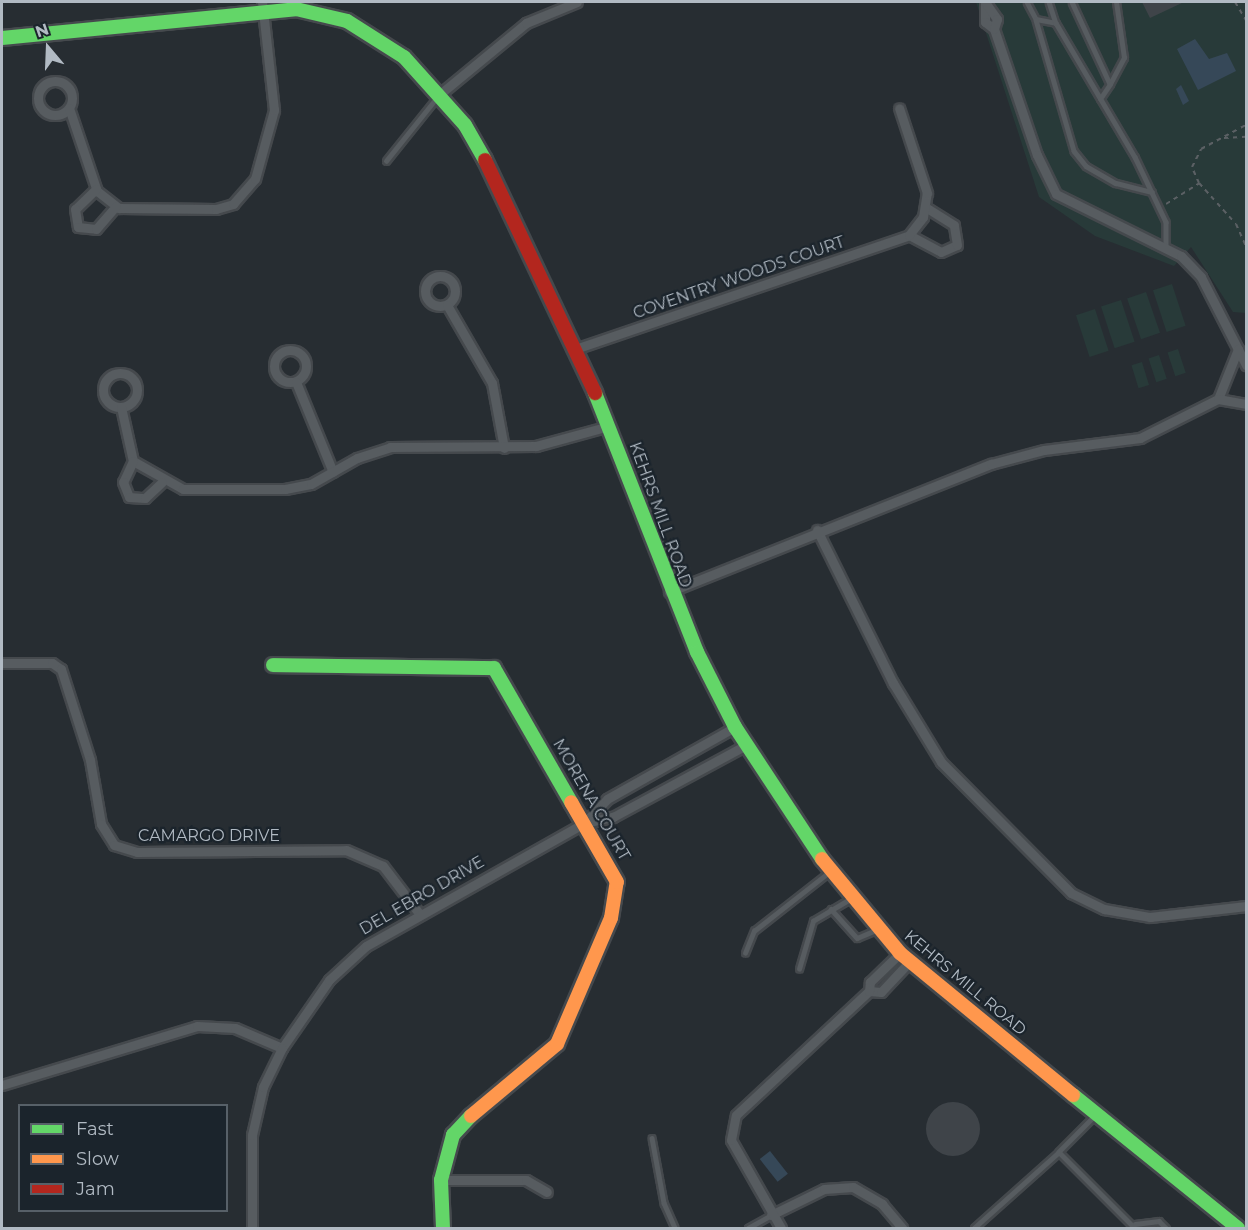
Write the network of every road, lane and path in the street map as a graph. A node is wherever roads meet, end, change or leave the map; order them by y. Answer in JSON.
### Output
{"nodes":[{"id":1,"x":577,"y":2,"type":"edge"},
{"id":2,"x":985,"y":2,"type":"edge"},
{"id":3,"x":1027,"y":2,"type":"edge"},
{"id":4,"x":1049,"y":2,"type":"edge"},
{"id":5,"x":1072,"y":2,"type":"edge"},
{"id":6,"x":1116,"y":2,"type":"edge"},
{"id":7,"x":1235,"y":2,"type":"edge"},
{"id":8,"x":262,"y":5,"type":"edge"},
{"id":9,"x":1036,"y":19,"type":"junction"},
{"id":10,"x":1246,"y":20,"type":"edge"},
{"id":11,"x":1056,"y":23,"type":"junction"},
{"id":12,"x":2,"y":38,"type":"edge"},
{"id":13,"x":1110,"y":84,"type":"junction"},
{"id":14,"x":440,"y":94,"type":"junction"},
{"id":15,"x":1100,"y":99,"type":"junction"},
{"id":16,"x":69,"y":108,"type":"dead end"},
{"id":17,"x":899,"y":108,"type":"dead end"},
{"id":18,"x":1246,"y":125,"type":"edge"},
{"id":19,"x":1246,"y":137,"type":"edge"},
{"id":20,"x":1224,"y":138,"type":"junction"},
{"id":21,"x":386,"y":161,"type":"dead end"},
{"id":22,"x":1199,"y":183,"type":"junction"},
{"id":23,"x":96,"y":189,"type":"junction"},
{"id":24,"x":1152,"y":192,"type":"junction"},
{"id":25,"x":116,"y":206,"type":"junction"},
{"id":26,"x":1161,"y":207,"type":"junction"},
{"id":27,"x":927,"y":208,"type":"junction"},
{"id":28,"x":909,"y":235,"type":"junction"},
{"id":29,"x":1246,"y":246,"type":"edge"},
{"id":30,"x":1166,"y":247,"type":"junction"},
{"id":31,"x":447,"y":305,"type":"dead end"},
{"id":32,"x":578,"y":348,"type":"junction"},
{"id":33,"x":1238,"y":350,"type":"junction"},
{"id":34,"x":1246,"y":366,"type":"edge"},
{"id":35,"x":296,"y":382,"type":"dead end"},
{"id":36,"x":1218,"y":399,"type":"junction"},
{"id":37,"x":1246,"y":404,"type":"edge"},
{"id":38,"x":122,"y":407,"type":"dead end"},
{"id":39,"x":609,"y":426,"type":"junction"},
{"id":40,"x":504,"y":448,"type":"junction"},
{"id":41,"x":133,"y":461,"type":"junction"},
{"id":42,"x":333,"y":472,"type":"junction"},
{"id":43,"x":162,"y":482,"type":"junction"},
{"id":44,"x":817,"y":530,"type":"junction"},
{"id":45,"x":669,"y":592,"type":"junction"},
{"id":46,"x":2,"y":663,"type":"edge"},
{"id":47,"x":273,"y":665,"type":"dead end"},
{"id":48,"x":735,"y":727,"type":"junction"},
{"id":49,"x":746,"y":745,"type":"junction"},
{"id":50,"x":584,"y":823,"type":"junction"},
{"id":51,"x":830,"y":872,"type":"junction"},
{"id":52,"x":851,"y":898,"type":"junction"},
{"id":53,"x":1246,"y":906,"type":"edge"},
{"id":54,"x":831,"y":909,"type":"junction"},
{"id":55,"x":418,"y":912,"type":"junction"},
{"id":56,"x":879,"y":928,"type":"junction"},
{"id":57,"x":745,"y":953,"type":"dead end"},
{"id":58,"x":905,"y":957,"type":"junction"},
{"id":59,"x":799,"y":969,"type":"dead end"},
{"id":60,"x":869,"y":991,"type":"junction"},
{"id":61,"x":282,"y":1048,"type":"junction"},
{"id":62,"x":2,"y":1085,"type":"edge"},
{"id":63,"x":1098,"y":1113,"type":"junction"},
{"id":64,"x":652,"y":1138,"type":"dead end"},
{"id":65,"x":1059,"y":1152,"type":"junction"},
{"id":66,"x":441,"y":1180,"type":"junction"},
{"id":67,"x":547,"y":1192,"type":"dead end"},
{"id":68,"x":771,"y":1215,"type":"junction"},
{"id":69,"x":1135,"y":1226,"type":"edge"},
{"id":70,"x":252,"y":1228,"type":"edge"},
{"id":71,"x":443,"y":1228,"type":"edge"},
{"id":72,"x":675,"y":1228,"type":"edge"},
{"id":73,"x":748,"y":1228,"type":"edge"},
{"id":74,"x":781,"y":1228,"type":"edge"},
{"id":75,"x":902,"y":1228,"type":"edge"},
{"id":76,"x":974,"y":1228,"type":"edge"},
{"id":77,"x":1166,"y":1228,"type":"edge"},
{"id":78,"x":1239,"y":1228,"type":"edge"}],
"edges":[{"from":1,"to":14,"type":"street"},
{"from":2,"to":30,"type":"street"},
{"from":3,"to":9,"type":"lane"},
{"from":4,"to":11,"type":"lane"},
{"from":5,"to":13,"type":"lane"},
{"from":6,"to":13,"type":"lane"},
{"from":7,"to":10,"type":"path"},
{"from":8,"to":12,"type":"main road","name":"KEHRS MILL ROAD"},
{"from":8,"to":14,"type":"main road","name":"KEHRS MILL ROAD"},
{"from":8,"to":25,"type":"street"},
{"from":9,"to":11,"type":"lane"},
{"from":9,"to":24,"type":"lane"},
{"from":11,"to":15,"type":"lane"},
{"from":13,"to":15,"type":"lane"},
{"from":14,"to":21,"type":"lane"},
{"from":14,"to":32,"type":"main road","name":"KEHRS MILL ROAD"},
{"from":15,"to":24,"type":"lane"},
{"from":16,"to":23,"type":"street"},
{"from":17,"to":27,"type":"street"},
{"from":18,"to":20,"type":"path"},
{"from":19,"to":20,"type":"path"},
{"from":20,"to":22,"type":"path"},
{"from":22,"to":26,"type":"path"},
{"from":22,"to":29,"type":"path"},
{"from":23,"to":25,"type":"street"},
{"from":23,"to":25,"type":"street"},
{"from":24,"to":26,"type":"lane"},
{"from":26,"to":30,"type":"lane"},
{"from":27,"to":28,"type":"street"},
{"from":27,"to":28,"type":"street"},
{"from":28,"to":32,"type":"street","name":"COVENTRY WOODS COURT"},
{"from":30,"to":33,"type":"street"},
{"from":31,"to":40,"type":"street"},
{"from":32,"to":39,"type":"main road","name":"KEHRS MILL ROAD"},
{"from":33,"to":34,"type":"street"},
{"from":33,"to":36,"type":"street"},
{"from":35,"to":42,"type":"street"},
{"from":36,"to":37,"type":"street"},
{"from":36,"to":44,"type":"street"},
{"from":38,"to":41,"type":"street"},
{"from":39,"to":40,"type":"street"},
{"from":39,"to":45,"type":"main road","name":"KEHRS MILL ROAD"},
{"from":40,"to":42,"type":"street"},
{"from":41,"to":43,"type":"street"},
{"from":41,"to":43,"type":"street"},
{"from":42,"to":43,"type":"street"},
{"from":44,"to":45,"type":"street"},
{"from":44,"to":53,"type":"street"},
{"from":45,"to":48,"type":"main road","name":"KEHRS MILL ROAD"},
{"from":46,"to":55,"type":"street","name":"CAMARGO DRIVE"},
{"from":47,"to":50,"type":"main road","name":"MORENA COURT"},
{"from":48,"to":49,"type":"main road","name":"KEHRS MILL ROAD"},
{"from":48,"to":50,"type":"street","name":"DEL EBRO DRIVE"},
{"from":49,"to":50,"type":"street","name":"DEL EBRO DRIVE"},
{"from":49,"to":51,"type":"main road","name":"KEHRS MILL ROAD"},
{"from":50,"to":55,"type":"street","name":"DEL EBRO DRIVE"},
{"from":50,"to":66,"type":"main road","name":"MORENA COURT"},
{"from":51,"to":52,"type":"main road","name":"KEHRS MILL ROAD"},
{"from":51,"to":57,"type":"lane"},
{"from":52,"to":54,"type":"lane"},
{"from":52,"to":56,"type":"main road","name":"KEHRS MILL ROAD"},
{"from":54,"to":56,"type":"lane"},
{"from":54,"to":59,"type":"lane"},
{"from":55,"to":61,"type":"street","name":"DEL EBRO DRIVE"},
{"from":56,"to":58,"type":"main road","name":"KEHRS MILL ROAD"},
{"from":58,"to":60,"type":"street"},
{"from":58,"to":60,"type":"street"},
{"from":58,"to":63,"type":"main road","name":"KEHRS MILL ROAD"},
{"from":60,"to":68,"type":"street"},
{"from":61,"to":62,"type":"street"},
{"from":61,"to":70,"type":"street","name":"DEL EBRO DRIVE"},
{"from":63,"to":65,"type":"lane"},
{"from":63,"to":78,"type":"main road","name":"KEHRS MILL ROAD"},
{"from":64,"to":72,"type":"lane"},
{"from":65,"to":69,"type":"lane"},
{"from":65,"to":76,"type":"lane"},
{"from":66,"to":67,"type":"street"},
{"from":66,"to":71,"type":"main road","name":"MORENA COURT"},
{"from":68,"to":73,"type":"lane"},
{"from":68,"to":74,"type":"street"},
{"from":68,"to":75,"type":"street"},
{"from":69,"to":77,"type":"lane"}]}
